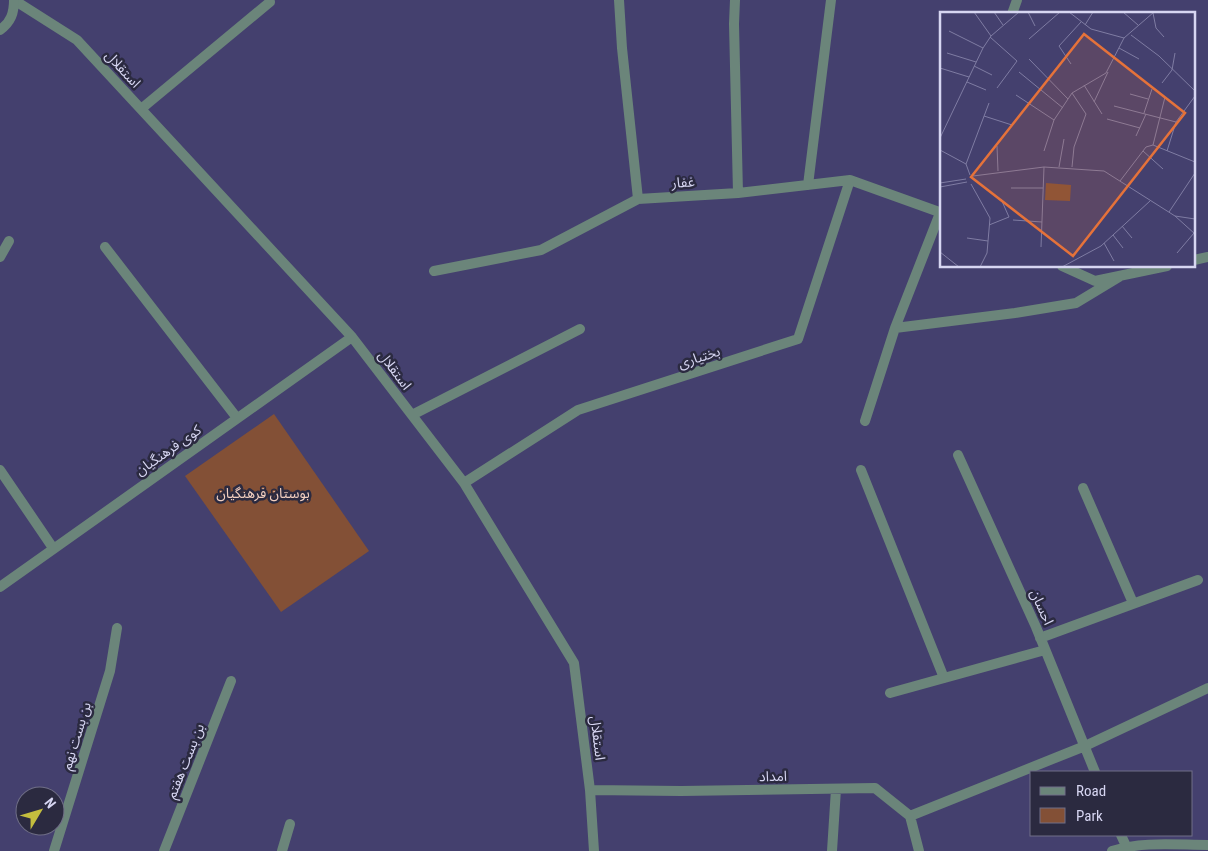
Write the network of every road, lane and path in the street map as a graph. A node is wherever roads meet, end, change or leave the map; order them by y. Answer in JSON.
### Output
{"nodes":[{"id":1,"x":14,"y":0,"type":"edge"},
{"id":2,"x":619,"y":0,"type":"edge"},
{"id":3,"x":735,"y":0,"type":"edge"},
{"id":4,"x":831,"y":0,"type":"edge"},
{"id":5,"x":1017,"y":0,"type":"edge"},
{"id":6,"x":270,"y":2,"type":"dead end"},
{"id":7,"x":1013,"y":12,"type":"edge"},
{"id":8,"x":0,"y":30,"type":"edge"},
{"id":9,"x":141,"y":109,"type":"junction"},
{"id":10,"x":850,"y":180,"type":"junction"},
{"id":11,"x":808,"y":185,"type":"junction"},
{"id":12,"x":738,"y":193,"type":"junction"},
{"id":13,"x":638,"y":199,"type":"junction"},
{"id":14,"x":940,"y":213,"type":"edge"},
{"id":15,"x":940,"y":216,"type":"edge"},
{"id":16,"x":9,"y":241,"type":"dead end"},
{"id":17,"x":105,"y":247,"type":"dead end"},
{"id":18,"x":0,"y":257,"type":"edge"},
{"id":19,"x":1066,"y":268,"type":"edge"},
{"id":20,"x":1157,"y":268,"type":"edge"},
{"id":21,"x":434,"y":271,"type":"dead end"},
{"id":22,"x":1119,"y":277,"type":"junction"},
{"id":23,"x":895,"y":328,"type":"junction"},
{"id":24,"x":580,"y":329,"type":"dead end"},
{"id":25,"x":352,"y":336,"type":"junction"},
{"id":26,"x":412,"y":415,"type":"junction"},
{"id":27,"x":237,"y":418,"type":"junction"},
{"id":28,"x":864,"y":421,"type":"dead end"},
{"id":29,"x":958,"y":455,"type":"dead end"},
{"id":30,"x":0,"y":470,"type":"edge"},
{"id":31,"x":860,"y":470,"type":"dead end"},
{"id":32,"x":464,"y":483,"type":"junction"},
{"id":33,"x":1083,"y":488,"type":"dead end"},
{"id":34,"x":53,"y":548,"type":"junction"},
{"id":35,"x":1198,"y":580,"type":"dead end"},
{"id":36,"x":0,"y":587,"type":"edge"},
{"id":37,"x":1133,"y":603,"type":"junction"},
{"id":38,"x":117,"y":628,"type":"dead end"},
{"id":39,"x":1040,"y":638,"type":"junction"},
{"id":40,"x":1045,"y":650,"type":"junction"},
{"id":41,"x":944,"y":678,"type":"junction"},
{"id":42,"x":231,"y":681,"type":"dead end"},
{"id":43,"x":1208,"y":688,"type":"edge"},
{"id":44,"x":890,"y":693,"type":"dead end"},
{"id":45,"x":1085,"y":746,"type":"junction"},
{"id":46,"x":1095,"y":771,"type":"edge"},
{"id":47,"x":836,"y":789,"type":"junction"},
{"id":48,"x":590,"y":790,"type":"junction"},
{"id":49,"x":910,"y":816,"type":"junction"},
{"id":50,"x":290,"y":824,"type":"dead end"},
{"id":51,"x":1121,"y":836,"type":"edge"},
{"id":52,"x":1208,"y":845,"type":"edge"},
{"id":53,"x":1126,"y":846,"type":"junction"},
{"id":54,"x":54,"y":851,"type":"edge"},
{"id":55,"x":164,"y":851,"type":"edge"},
{"id":56,"x":282,"y":851,"type":"edge"},
{"id":57,"x":594,"y":851,"type":"edge"},
{"id":58,"x":832,"y":851,"type":"edge"},
{"id":59,"x":919,"y":851,"type":"edge"},
{"id":60,"x":1112,"y":851,"type":"edge"}],
"edges":[{"from":1,"to":8,"type":"street"},
{"from":1,"to":9,"type":"street","name":"استقلال"},
{"from":2,"to":13,"type":"street"},
{"from":3,"to":12,"type":"street"},
{"from":4,"to":11,"type":"street"},
{"from":5,"to":7,"type":"street"},
{"from":6,"to":9,"type":"street"},
{"from":9,"to":25,"type":"street","name":"استقلال"},
{"from":10,"to":11,"type":"street","name":"غفار"},
{"from":10,"to":14,"type":"street","name":"غفار"},
{"from":10,"to":32,"type":"street","name":"بختیاری"},
{"from":11,"to":12,"type":"street","name":"غفار"},
{"from":12,"to":13,"type":"street","name":"غفار"},
{"from":13,"to":21,"type":"street","name":"غفار"},
{"from":15,"to":23,"type":"street"},
{"from":16,"to":18,"type":"street"},
{"from":17,"to":27,"type":"street"},
{"from":19,"to":22,"type":"street"},
{"from":20,"to":22,"type":"street"},
{"from":22,"to":23,"type":"street"},
{"from":23,"to":28,"type":"street"},
{"from":24,"to":26,"type":"street"},
{"from":25,"to":26,"type":"street","name":"استقلال"},
{"from":25,"to":27,"type":"street","name":"کوی فرهنگیان"},
{"from":26,"to":32,"type":"street","name":"استقلال"},
{"from":27,"to":34,"type":"street","name":"کوی فرهنگیان"},
{"from":29,"to":39,"type":"street","name":"احسان"},
{"from":30,"to":34,"type":"street"},
{"from":31,"to":41,"type":"street"},
{"from":32,"to":48,"type":"street","name":"استقلال"},
{"from":33,"to":37,"type":"street"},
{"from":34,"to":36,"type":"street","name":"کوی فرهنگیان"},
{"from":35,"to":37,"type":"street"},
{"from":37,"to":39,"type":"street"},
{"from":38,"to":54,"type":"street","name":"بن بست نهم"},
{"from":39,"to":40,"type":"street","name":"احسان"},
{"from":40,"to":41,"type":"street"},
{"from":40,"to":45,"type":"street","name":"احسان"},
{"from":41,"to":44,"type":"street"},
{"from":42,"to":55,"type":"street","name":"بن بست هفتم"},
{"from":43,"to":45,"type":"street"},
{"from":45,"to":46,"type":"street","name":"احسان"},
{"from":45,"to":49,"type":"street"},
{"from":47,"to":48,"type":"street","name":"امداد"},
{"from":47,"to":49,"type":"street","name":"امداد"},
{"from":47,"to":58,"type":"street"},
{"from":48,"to":57,"type":"street","name":"استقلال"},
{"from":49,"to":59,"type":"street"},
{"from":50,"to":56,"type":"street"},
{"from":51,"to":53,"type":"street"},
{"from":52,"to":53,"type":"street"},
{"from":53,"to":60,"type":"street"}]}
